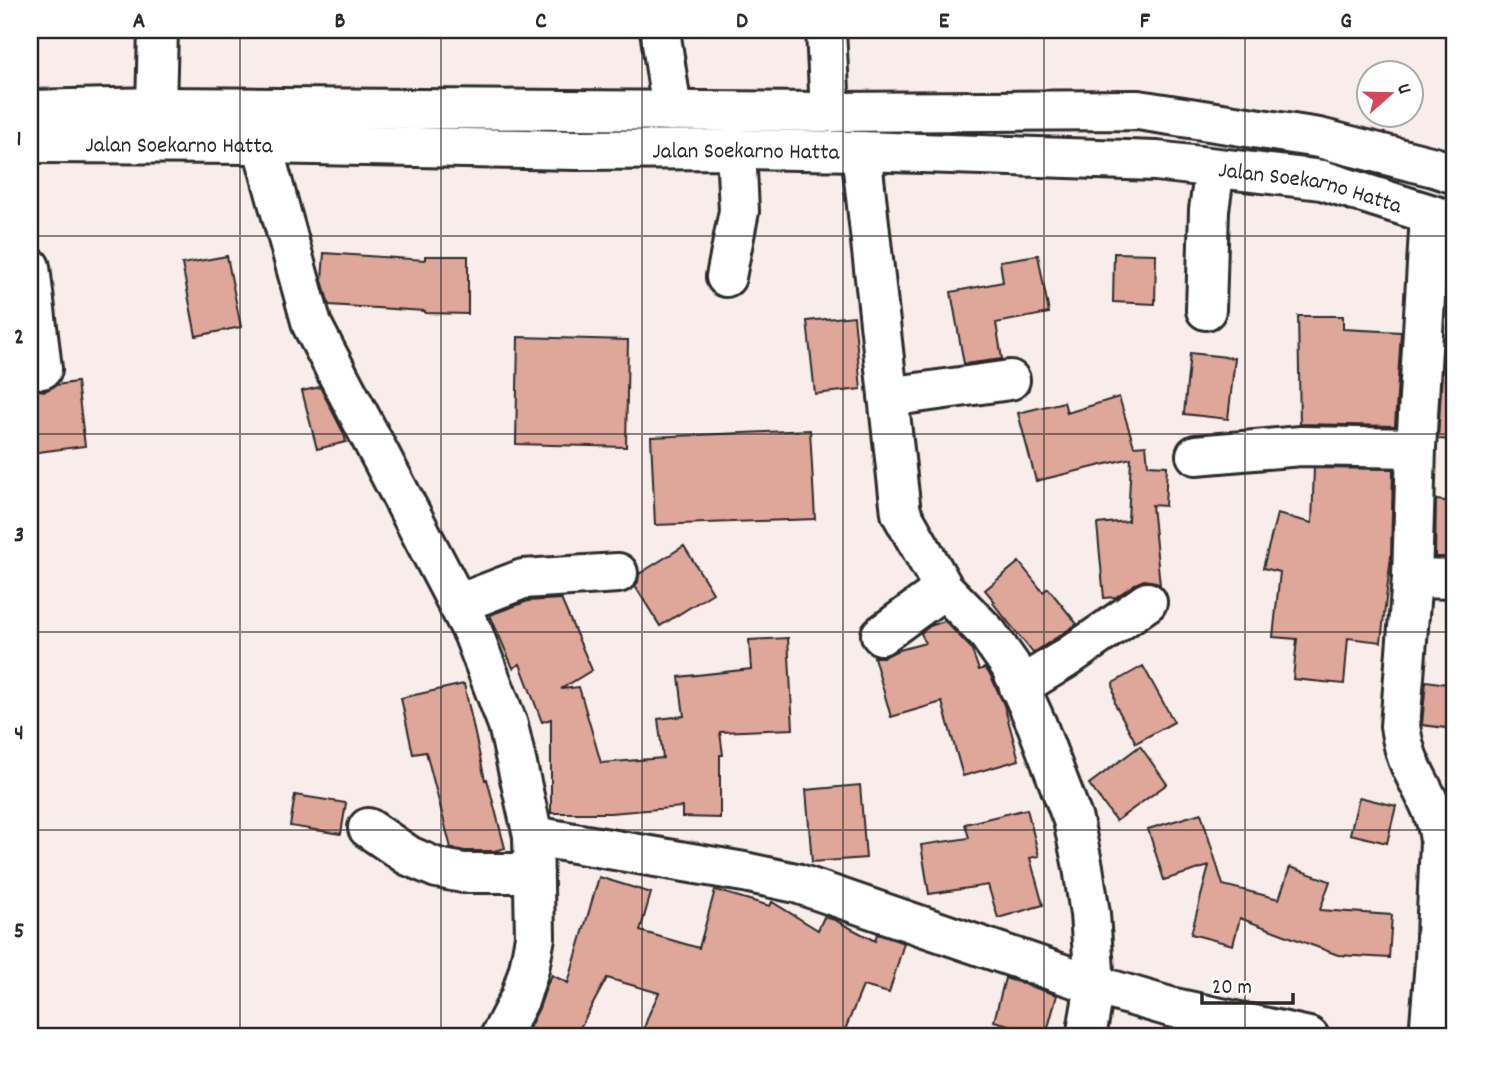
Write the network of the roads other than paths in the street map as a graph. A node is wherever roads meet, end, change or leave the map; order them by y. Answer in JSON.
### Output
{"nodes":[{"id":1,"x":158,"y":30,"type":"edge"},
{"id":2,"x":660,"y":30,"type":"edge"},
{"id":3,"x":826,"y":30,"type":"edge"},
{"id":4,"x":156,"y":107,"type":"junction"},
{"id":5,"x":30,"y":110,"type":"edge"},
{"id":6,"x":672,"y":111,"type":"junction"},
{"id":7,"x":831,"y":112,"type":"junction"},
{"id":8,"x":30,"y":143,"type":"edge"},
{"id":9,"x":262,"y":144,"type":"junction"},
{"id":10,"x":736,"y":149,"type":"junction"},
{"id":11,"x":861,"y":151,"type":"junction"},
{"id":12,"x":1215,"y":168,"type":"junction"},
{"id":13,"x":1455,"y":174,"type":"edge"},
{"id":14,"x":1443,"y":218,"type":"edge"},
{"id":15,"x":30,"y":267,"type":"edge"},
{"id":16,"x":726,"y":277,"type":"dead end"},
{"id":17,"x":1206,"y":310,"type":"dead end"},
{"id":18,"x":42,"y":369,"type":"dead end"},
{"id":19,"x":1010,"y":380,"type":"dead end"},
{"id":20,"x":888,"y":397,"type":"junction"},
{"id":21,"x":1416,"y":448,"type":"junction"},
{"id":22,"x":1196,"y":455,"type":"dead end"},
{"id":23,"x":618,"y":573,"type":"dead end"},
{"id":24,"x":1412,"y":578,"type":"junction"},
{"id":25,"x":1455,"y":579,"type":"edge"},
{"id":26,"x":944,"y":589,"type":"junction"},
{"id":27,"x":1147,"y":602,"type":"dead end"},
{"id":28,"x":458,"y":604,"type":"junction"},
{"id":29,"x":881,"y":635,"type":"dead end"},
{"id":30,"x":1019,"y":687,"type":"junction"},
{"id":31,"x":369,"y":828,"type":"dead end"},
{"id":32,"x":534,"y":854,"type":"junction"},
{"id":33,"x":1445,"y":961,"type":"edge"},
{"id":34,"x":1095,"y":985,"type":"junction"},
{"id":35,"x":500,"y":1037,"type":"edge"},
{"id":36,"x":1086,"y":1037,"type":"edge"},
{"id":37,"x":1309,"y":1037,"type":"edge"},
{"id":38,"x":1429,"y":1037,"type":"edge"}],
"edges":[{"from":1,"to":4,"type":"main road"},
{"from":2,"to":6,"type":"main road"},
{"from":3,"to":7,"type":"main road"},
{"from":4,"to":5,"type":"main road","name":"Jalan Soekarno Hatta"},
{"from":4,"to":6,"type":"main road","name":"Jalan Soekarno Hatta"},
{"from":6,"to":7,"type":"main road","name":"Jalan Soekarno Hatta"},
{"from":7,"to":13,"type":"main road","name":"Jalan Soekarno Hatta"},
{"from":8,"to":9,"type":"main road","name":"Jalan Soekarno Hatta"},
{"from":9,"to":10,"type":"main road","name":"Jalan Soekarno Hatta"},
{"from":9,"to":28,"type":"main road"},
{"from":10,"to":11,"type":"main road","name":"Jalan Soekarno Hatta"},
{"from":10,"to":16,"type":"main road"},
{"from":11,"to":12,"type":"main road","name":"Jalan Soekarno Hatta"},
{"from":11,"to":20,"type":"main road"},
{"from":12,"to":14,"type":"main road","name":"Jalan Soekarno Hatta"},
{"from":12,"to":17,"type":"main road"},
{"from":14,"to":21,"type":"main road"},
{"from":15,"to":18,"type":"main road"},
{"from":19,"to":20,"type":"main road"},
{"from":20,"to":26,"type":"main road"},
{"from":21,"to":22,"type":"main road"},
{"from":21,"to":24,"type":"main road"},
{"from":23,"to":28,"type":"main road"},
{"from":24,"to":25,"type":"main road"},
{"from":24,"to":33,"type":"main road"},
{"from":26,"to":29,"type":"main road"},
{"from":26,"to":30,"type":"main road"},
{"from":27,"to":30,"type":"main road"},
{"from":28,"to":32,"type":"main road"},
{"from":30,"to":34,"type":"main road"},
{"from":31,"to":32,"type":"main road"},
{"from":32,"to":34,"type":"main road"},
{"from":32,"to":35,"type":"main road"},
{"from":33,"to":38,"type":"main road"},
{"from":34,"to":36,"type":"main road"},
{"from":34,"to":37,"type":"main road"}]}
